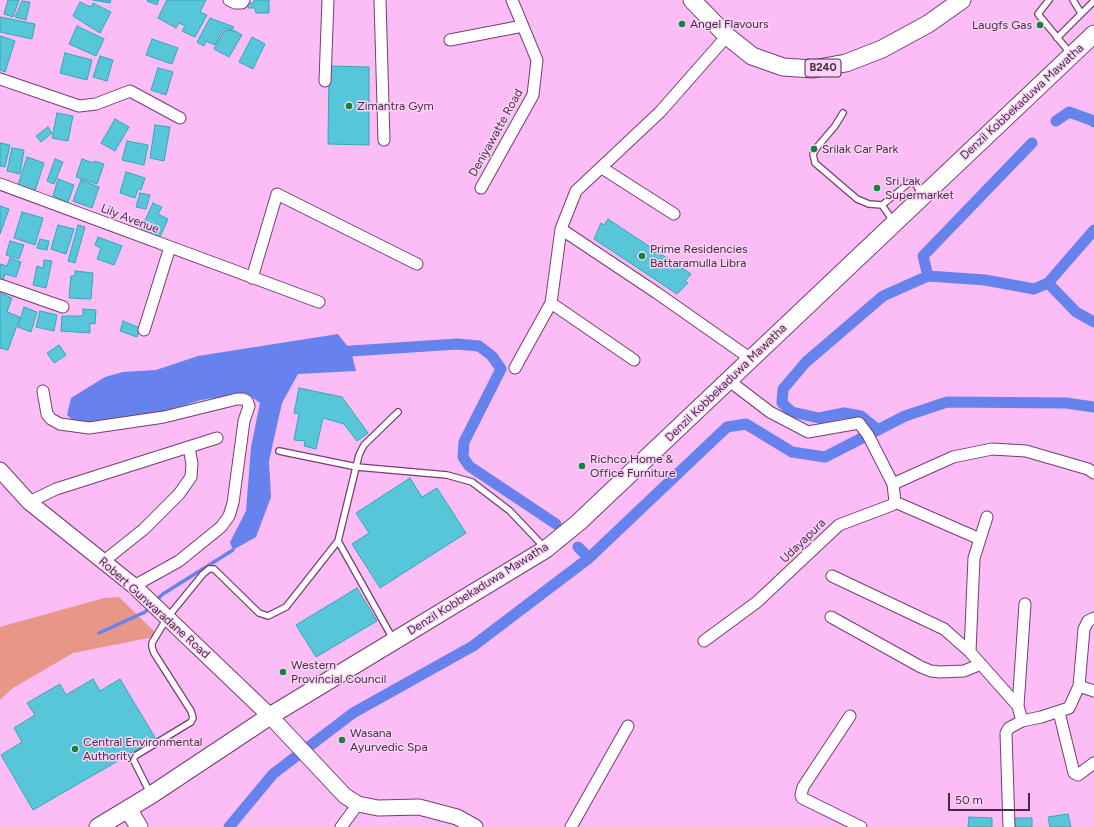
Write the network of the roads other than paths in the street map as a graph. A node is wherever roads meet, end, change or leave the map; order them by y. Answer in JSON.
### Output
{"nodes":[{"id":1,"x":229,"y":0,"type":"edge"},
{"id":2,"x":244,"y":0,"type":"edge"},
{"id":3,"x":328,"y":0,"type":"edge"},
{"id":4,"x":380,"y":0,"type":"edge"},
{"id":5,"x":512,"y":0,"type":"edge"},
{"id":6,"x":692,"y":0,"type":"edge"},
{"id":7,"x":962,"y":0,"type":"edge"},
{"id":8,"x":1049,"y":0,"type":"edge"},
{"id":9,"x":1073,"y":0,"type":"edge"},
{"id":10,"x":1094,"y":1,"type":"edge"},
{"id":11,"x":1081,"y":13,"type":"junction"},
{"id":12,"x":523,"y":26,"type":"junction"},
{"id":13,"x":1094,"y":34,"type":"edge"},
{"id":14,"x":726,"y":36,"type":"junction"},
{"id":15,"x":1057,"y":38,"type":"junction"},
{"id":16,"x":450,"y":40,"type":"dead end"},
{"id":17,"x":1071,"y":55,"type":"junction"},
{"id":18,"x":0,"y":79,"type":"edge"},
{"id":19,"x":325,"y":81,"type":"dead end"},
{"id":20,"x":843,"y":113,"type":"dead end"},
{"id":21,"x":180,"y":118,"type":"dead end"},
{"id":22,"x":384,"y":140,"type":"dead end"},
{"id":23,"x":602,"y":168,"type":"junction"},
{"id":24,"x":0,"y":184,"type":"edge"},
{"id":25,"x":481,"y":188,"type":"dead end"},
{"id":26,"x":923,"y":195,"type":"junction"},
{"id":27,"x":882,"y":205,"type":"junction"},
{"id":28,"x":674,"y":214,"type":"dead end"},
{"id":29,"x":895,"y":223,"type":"junction"},
{"id":30,"x":561,"y":229,"type":"junction"},
{"id":31,"x":170,"y":247,"type":"junction"},
{"id":32,"x":417,"y":264,"type":"dead end"},
{"id":33,"x":252,"y":278,"type":"junction"},
{"id":34,"x":0,"y":285,"type":"edge"},
{"id":35,"x":319,"y":302,"type":"dead end"},
{"id":36,"x":550,"y":303,"type":"junction"},
{"id":37,"x":63,"y":307,"type":"dead end"},
{"id":38,"x":144,"y":330,"type":"dead end"},
{"id":39,"x":751,"y":359,"type":"junction"},
{"id":40,"x":634,"y":360,"type":"dead end"},
{"id":41,"x":515,"y":368,"type":"dead end"},
{"id":42,"x":728,"y":380,"type":"junction"},
{"id":43,"x":43,"y":391,"type":"dead end"},
{"id":44,"x":398,"y":412,"type":"dead end"},
{"id":45,"x":217,"y":438,"type":"dead end"},
{"id":46,"x":189,"y":448,"type":"junction"},
{"id":47,"x":279,"y":451,"type":"dead end"},
{"id":48,"x":357,"y":467,"type":"junction"},
{"id":49,"x":0,"y":470,"type":"edge"},
{"id":50,"x":1094,"y":473,"type":"edge"},
{"id":51,"x":893,"y":484,"type":"junction"},
{"id":52,"x":29,"y":502,"type":"junction"},
{"id":53,"x":895,"y":502,"type":"junction"},
{"id":54,"x":987,"y":517,"type":"dead end"},
{"id":55,"x":980,"y":539,"type":"junction"},
{"id":56,"x":338,"y":541,"type":"junction"},
{"id":57,"x":546,"y":549,"type":"junction"},
{"id":58,"x":104,"y":561,"type":"junction"},
{"id":59,"x":832,"y":576,"type":"dead end"},
{"id":60,"x":138,"y":590,"type":"junction"},
{"id":61,"x":1025,"y":604,"type":"dead end"},
{"id":62,"x":164,"y":614,"type":"junction"},
{"id":63,"x":831,"y":617,"type":"dead end"},
{"id":64,"x":1094,"y":618,"type":"edge"},
{"id":65,"x":394,"y":641,"type":"junction"},
{"id":66,"x":704,"y":641,"type":"dead end"},
{"id":67,"x":970,"y":652,"type":"junction"},
{"id":68,"x":981,"y":664,"type":"junction"},
{"id":69,"x":1079,"y":686,"type":"junction"},
{"id":70,"x":1094,"y":691,"type":"edge"},
{"id":71,"x":1018,"y":706,"type":"junction"},
{"id":72,"x":1059,"y":712,"type":"junction"},
{"id":73,"x":270,"y":716,"type":"junction"},
{"id":74,"x":850,"y":716,"type":"dead end"},
{"id":75,"x":1022,"y":721,"type":"junction"},
{"id":76,"x":628,"y":726,"type":"dead end"},
{"id":77,"x":1094,"y":763,"type":"edge"},
{"id":78,"x":151,"y":795,"type":"junction"},
{"id":79,"x":358,"y":804,"type":"junction"},
{"id":80,"x":120,"y":818,"type":"edge"},
{"id":81,"x":98,"y":827,"type":"edge"},
{"id":82,"x":139,"y":827,"type":"edge"},
{"id":83,"x":340,"y":827,"type":"edge"},
{"id":84,"x":475,"y":827,"type":"edge"},
{"id":85,"x":571,"y":827,"type":"edge"},
{"id":86,"x":861,"y":827,"type":"edge"},
{"id":87,"x":1010,"y":827,"type":"edge"}],
"edges":[{"from":1,"to":2,"type":"street"},
{"from":3,"to":19,"type":"street"},
{"from":4,"to":22,"type":"street"},
{"from":5,"to":12,"type":"street","name":"Deniyawatte Road"},
{"from":6,"to":14,"type":"main road","number":"B240"},
{"from":7,"to":14,"type":"main road","number":"B240"},
{"from":8,"to":15,"type":"lane"},
{"from":9,"to":11,"type":"lane"},
{"from":10,"to":11,"type":"lane"},
{"from":11,"to":15,"type":"lane"},
{"from":12,"to":16,"type":"street"},
{"from":12,"to":25,"type":"street","name":"Deniyawatte Road"},
{"from":13,"to":17,"type":"main road","name":"Denzil Kobbekaduwa Mawatha"},
{"from":14,"to":23,"type":"street"},
{"from":15,"to":17,"type":"lane"},
{"from":17,"to":26,"type":"main road","name":"Denzil Kobbekaduwa Mawatha"},
{"from":18,"to":21,"type":"street"},
{"from":20,"to":27,"type":"lane"},
{"from":23,"to":28,"type":"street"},
{"from":23,"to":30,"type":"street"},
{"from":24,"to":31,"type":"street","name":"Lily Avenue"},
{"from":26,"to":27,"type":"lane"},
{"from":26,"to":29,"type":"main road","name":"Denzil Kobbekaduwa Mawatha"},
{"from":27,"to":29,"type":"lane"},
{"from":29,"to":39,"type":"main road","name":"Denzil Kobbekaduwa Mawatha"},
{"from":30,"to":36,"type":"street"},
{"from":30,"to":39,"type":"street"},
{"from":31,"to":33,"type":"street","name":"Lily Avenue"},
{"from":31,"to":38,"type":"street"},
{"from":32,"to":33,"type":"street"},
{"from":33,"to":35,"type":"street","name":"Lily Avenue"},
{"from":34,"to":37,"type":"street"},
{"from":36,"to":40,"type":"street"},
{"from":36,"to":41,"type":"street"},
{"from":39,"to":42,"type":"main road","name":"Denzil Kobbekaduwa Mawatha"},
{"from":42,"to":51,"type":"street"},
{"from":42,"to":57,"type":"main road","name":"Denzil Kobbekaduwa Mawatha"},
{"from":43,"to":60,"type":"street"},
{"from":44,"to":48,"type":"lane"},
{"from":45,"to":46,"type":"street"},
{"from":46,"to":52,"type":"street"},
{"from":46,"to":58,"type":"street"},
{"from":47,"to":48,"type":"lane"},
{"from":48,"to":56,"type":"lane"},
{"from":48,"to":57,"type":"lane"},
{"from":49,"to":52,"type":"street","name":"Robert Gunwaradane Road"},
{"from":50,"to":51,"type":"street"},
{"from":51,"to":53,"type":"street"},
{"from":52,"to":58,"type":"street","name":"Robert Gunwaradane Road"},
{"from":53,"to":55,"type":"street"},
{"from":53,"to":66,"type":"street","name":"Udayapura"},
{"from":54,"to":55,"type":"street"},
{"from":55,"to":67,"type":"street"},
{"from":56,"to":62,"type":"lane"},
{"from":56,"to":65,"type":"lane"},
{"from":57,"to":65,"type":"main road","name":"Denzil Kobbekaduwa Mawatha"},
{"from":58,"to":60,"type":"street","name":"Robert Gunwaradane Road"},
{"from":59,"to":67,"type":"street"},
{"from":60,"to":62,"type":"street","name":"Robert Gunwaradane Road"},
{"from":61,"to":71,"type":"street"},
{"from":62,"to":73,"type":"street","name":"Robert Gunwaradane Road"},
{"from":62,"to":78,"type":"lane"},
{"from":63,"to":68,"type":"street"},
{"from":64,"to":69,"type":"street"},
{"from":65,"to":73,"type":"main road","name":"Denzil Kobbekaduwa Mawatha"},
{"from":67,"to":68,"type":"street"},
{"from":68,"to":71,"type":"street"},
{"from":69,"to":70,"type":"street"},
{"from":69,"to":72,"type":"street"},
{"from":71,"to":75,"type":"street"},
{"from":72,"to":75,"type":"street"},
{"from":72,"to":77,"type":"street"},
{"from":73,"to":78,"type":"main road","name":"Denzil Kobbekaduwa Mawatha"},
{"from":73,"to":79,"type":"street","name":"Robert Gunwaradane Road"},
{"from":74,"to":86,"type":"street"},
{"from":75,"to":87,"type":"street"},
{"from":76,"to":85,"type":"street"},
{"from":78,"to":80,"type":"main road","name":"Denzil Kobbekaduwa Mawatha"},
{"from":79,"to":83,"type":"street"},
{"from":79,"to":84,"type":"street"},
{"from":80,"to":81,"type":"main road","name":"Denzil Kobbekaduwa Mawatha"},
{"from":80,"to":82,"type":"main road"}]}
